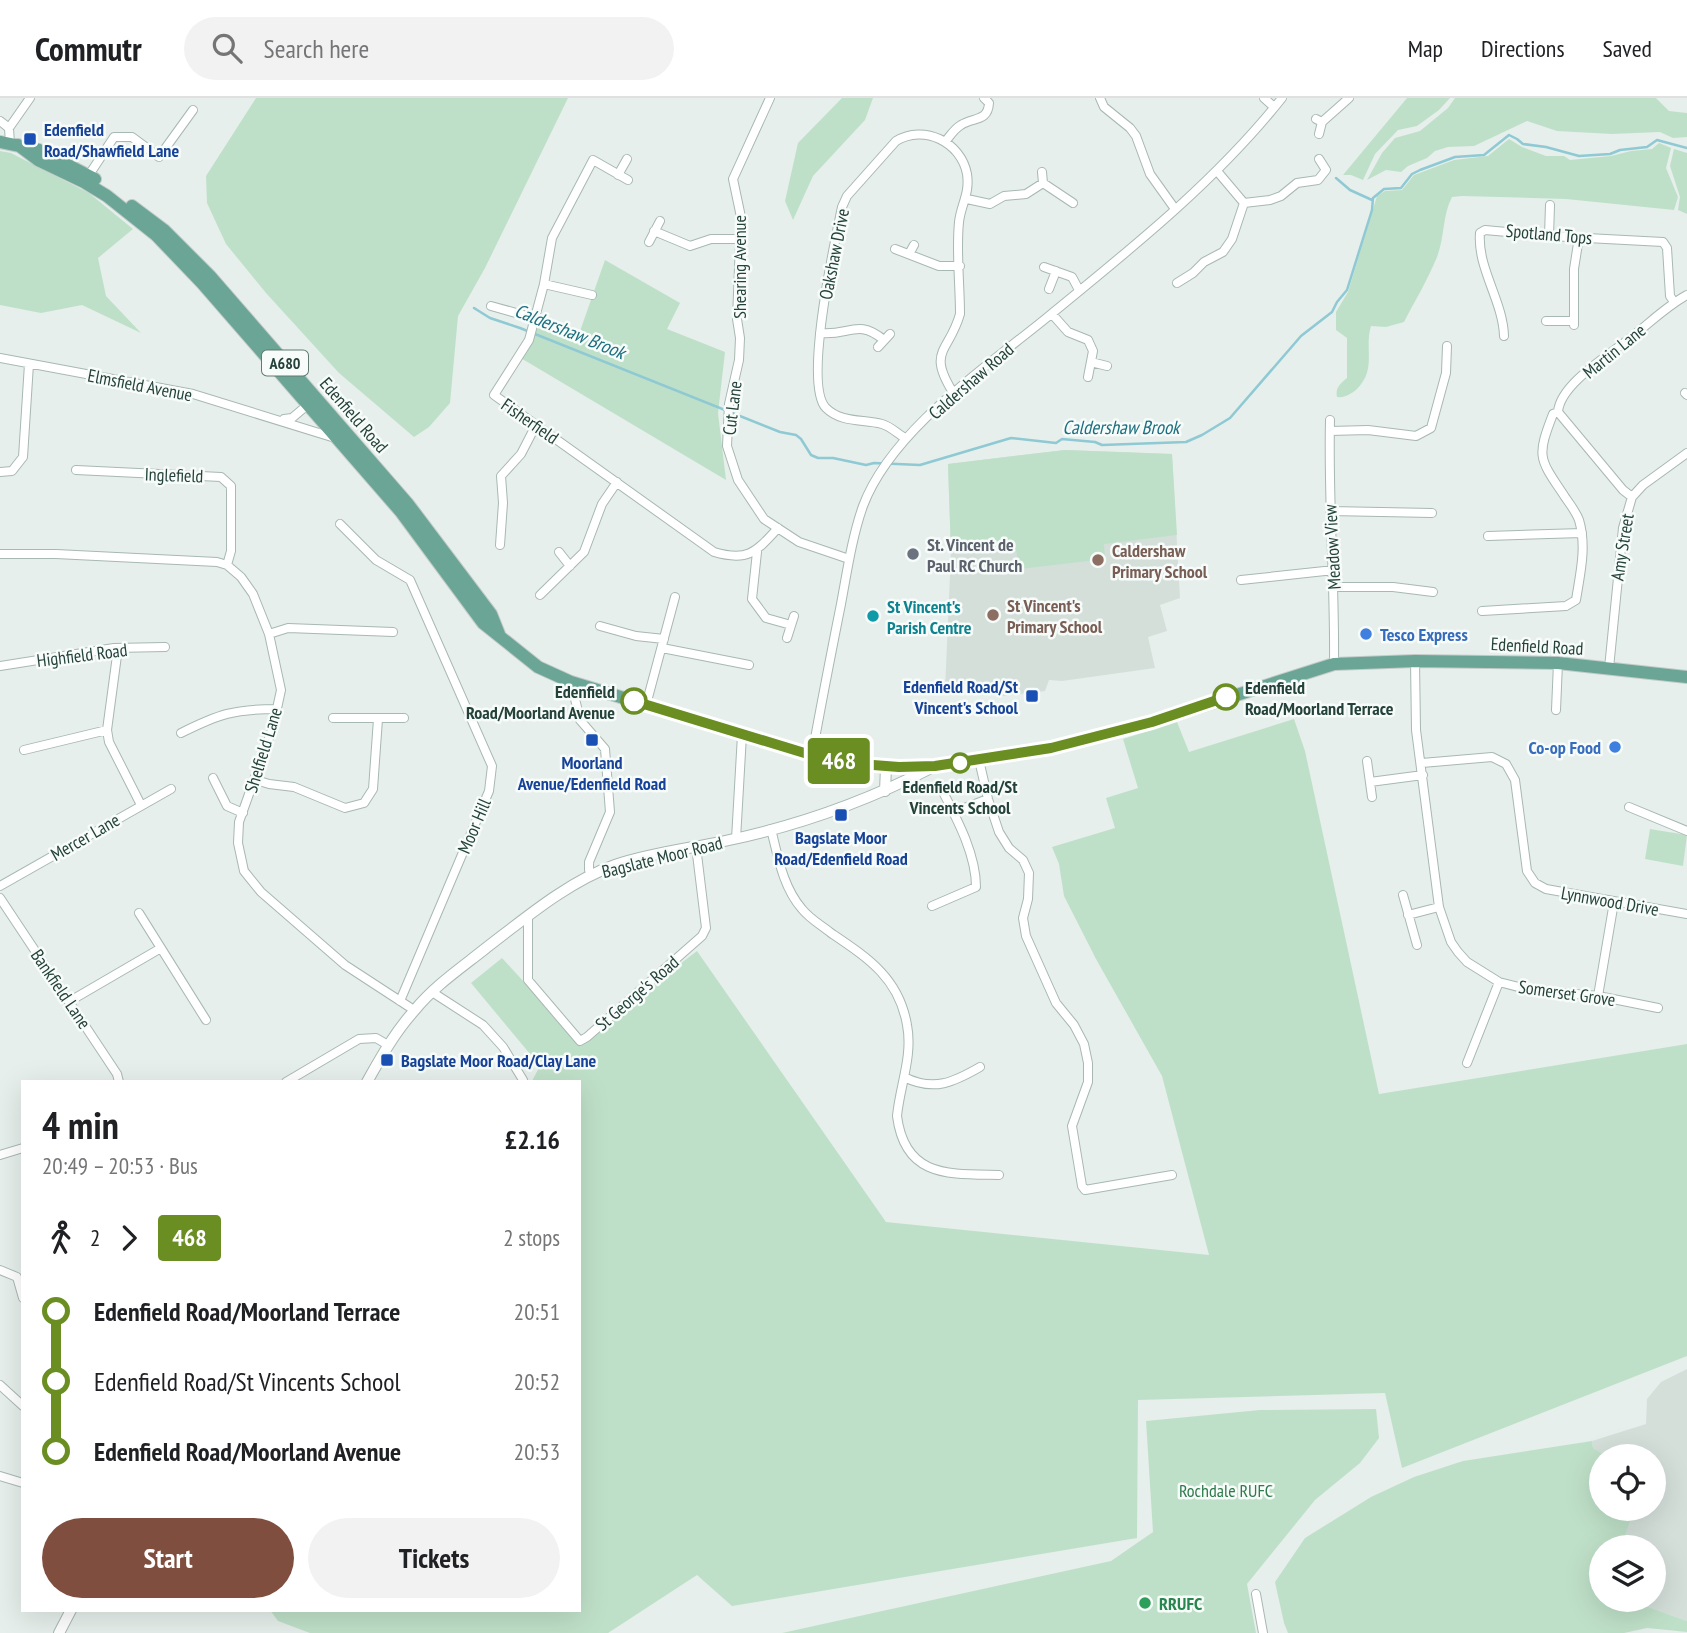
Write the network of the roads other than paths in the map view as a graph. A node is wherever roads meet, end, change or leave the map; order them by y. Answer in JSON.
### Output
{"nodes":[{"id":1,"x":30,"y":98,"type":"edge"},
{"id":2,"x":770,"y":98,"type":"edge"},
{"id":3,"x":984,"y":98,"type":"edge"},
{"id":4,"x":1100,"y":98,"type":"edge"},
{"id":5,"x":1264,"y":98,"type":"edge"},
{"id":6,"x":1282,"y":98,"type":"edge"},
{"id":7,"x":1349,"y":98,"type":"edge"},
{"id":8,"x":1274,"y":107,"type":"junction"},
{"id":9,"x":193,"y":110,"type":"dead end"},
{"id":10,"x":0,"y":121,"type":"edge"},
{"id":11,"x":9,"y":128,"type":"junction"},
{"id":12,"x":1319,"y":134,"type":"dead end"},
{"id":13,"x":945,"y":142,"type":"junction"},
{"id":14,"x":9,"y":144,"type":"edge"},
{"id":15,"x":581,"y":156,"type":"dead end"},
{"id":16,"x":627,"y":159,"type":"dead end"},
{"id":17,"x":1319,"y":159,"type":"dead end"},
{"id":18,"x":593,"y":160,"type":"junction"},
{"id":19,"x":1217,"y":171,"type":"junction"},
{"id":20,"x":1042,"y":172,"type":"dead end"},
{"id":21,"x":618,"y":175,"type":"junction"},
{"id":22,"x":87,"y":178,"type":"junction"},
{"id":23,"x":628,"y":180,"type":"dead end"},
{"id":24,"x":1043,"y":183,"type":"junction"},
{"id":25,"x":967,"y":200,"type":"junction"},
{"id":26,"x":1073,"y":203,"type":"dead end"},
{"id":27,"x":1244,"y":203,"type":"junction"},
{"id":28,"x":1550,"y":205,"type":"dead end"},
{"id":29,"x":1175,"y":209,"type":"junction"},
{"id":30,"x":660,"y":221,"type":"dead end"},
{"id":31,"x":654,"y":231,"type":"junction"},
{"id":32,"x":1549,"y":236,"type":"junction"},
{"id":33,"x":1579,"y":237,"type":"junction"},
{"id":34,"x":740,"y":239,"type":"junction"},
{"id":35,"x":649,"y":242,"type":"dead end"},
{"id":36,"x":914,"y":245,"type":"dead end"},
{"id":37,"x":895,"y":249,"type":"dead end"},
{"id":38,"x":909,"y":254,"type":"junction"},
{"id":39,"x":960,"y":266,"type":"junction"},
{"id":40,"x":1044,"y":267,"type":"dead end"},
{"id":41,"x":1056,"y":271,"type":"junction"},
{"id":42,"x":1177,"y":283,"type":"dead end"},
{"id":43,"x":544,"y":284,"type":"junction"},
{"id":44,"x":1049,"y":289,"type":"dead end"},
{"id":45,"x":1079,"y":290,"type":"junction"},
{"id":46,"x":1687,"y":295,"type":"edge"},
{"id":47,"x":592,"y":296,"type":"dead end"},
{"id":48,"x":1674,"y":302,"type":"junction"},
{"id":49,"x":491,"y":306,"type":"dead end"},
{"id":50,"x":1052,"y":314,"type":"junction"},
{"id":51,"x":1546,"y":321,"type":"dead end"},
{"id":52,"x":533,"y":322,"type":"junction"},
{"id":53,"x":820,"y":333,"type":"junction"},
{"id":54,"x":1504,"y":336,"type":"dead end"},
{"id":55,"x":884,"y":340,"type":"dead end"},
{"id":56,"x":1447,"y":346,"type":"dead end"},
{"id":57,"x":0,"y":358,"type":"edge"},
{"id":58,"x":739,"y":360,"type":"joint"},
{"id":59,"x":1091,"y":362,"type":"junction"},
{"id":60,"x":29,"y":364,"type":"junction"},
{"id":61,"x":1107,"y":366,"type":"dead end"},
{"id":62,"x":1088,"y":377,"type":"dead end"},
{"id":63,"x":954,"y":394,"type":"junction"},
{"id":64,"x":312,"y":402,"type":"junction"},
{"id":65,"x":1558,"y":412,"type":"junction"},
{"id":66,"x":1330,"y":419,"type":"dead end"},
{"id":67,"x":277,"y":420,"type":"junction"},
{"id":68,"x":536,"y":425,"type":"junction"},
{"id":69,"x":1330,"y":431,"type":"junction"},
{"id":70,"x":335,"y":438,"type":"junction"},
{"id":71,"x":905,"y":438,"type":"junction"},
{"id":72,"x":1687,"y":453,"type":"edge"},
{"id":73,"x":76,"y":470,"type":"dead end"},
{"id":74,"x":0,"y":472,"type":"edge"},
{"id":75,"x":617,"y":482,"type":"junction"},
{"id":76,"x":1632,"y":497,"type":"junction"},
{"id":77,"x":1329,"y":511,"type":"junction"},
{"id":78,"x":1433,"y":513,"type":"dead end"},
{"id":79,"x":340,"y":524,"type":"dead end"},
{"id":80,"x":778,"y":528,"type":"junction"},
{"id":81,"x":1582,"y":533,"type":"junction"},
{"id":82,"x":1488,"y":536,"type":"dead end"},
{"id":83,"x":500,"y":545,"type":"dead end"},
{"id":84,"x":433,"y":547,"type":"junction"},
{"id":85,"x":559,"y":552,"type":"dead end"},
{"id":86,"x":757,"y":552,"type":"junction"},
{"id":87,"x":0,"y":554,"type":"edge"},
{"id":88,"x":849,"y":559,"type":"junction"},
{"id":89,"x":226,"y":565,"type":"junction"},
{"id":90,"x":570,"y":565,"type":"junction"},
{"id":91,"x":1334,"y":570,"type":"junction"},
{"id":92,"x":1241,"y":580,"type":"dead end"},
{"id":93,"x":1335,"y":587,"type":"junction"},
{"id":94,"x":1433,"y":592,"type":"dead end"},
{"id":95,"x":540,"y":595,"type":"dead end"},
{"id":96,"x":674,"y":597,"type":"dead end"},
{"id":97,"x":1482,"y":611,"type":"dead end"},
{"id":98,"x":600,"y":625,"type":"dead end"},
{"id":99,"x":393,"y":632,"type":"dead end"},
{"id":100,"x":269,"y":634,"type":"junction"},
{"id":101,"x":787,"y":639,"type":"dead end"},
{"id":102,"x":663,"y":643,"type":"junction"},
{"id":103,"x":165,"y":647,"type":"dead end"},
{"id":104,"x":118,"y":648,"type":"junction"},
{"id":105,"x":1415,"y":661,"type":"junction"},
{"id":106,"x":1558,"y":663,"type":"junction"},
{"id":107,"x":1334,"y":664,"type":"junction"},
{"id":108,"x":750,"y":665,"type":"dead end"},
{"id":109,"x":0,"y":666,"type":"edge"},
{"id":110,"x":1609,"y":668,"type":"junction"},
{"id":111,"x":1687,"y":677,"type":"edge"},
{"id":112,"x":570,"y":682,"type":"junction"},
{"id":113,"x":646,"y":705,"type":"junction"},
{"id":114,"x":277,"y":709,"type":"junction"},
{"id":115,"x":1556,"y":710,"type":"dead end"},
{"id":116,"x":333,"y":718,"type":"dead end"},
{"id":117,"x":404,"y":718,"type":"dead end"},
{"id":118,"x":378,"y":719,"type":"junction"},
{"id":119,"x":107,"y":730,"type":"junction"},
{"id":120,"x":181,"y":733,"type":"dead end"},
{"id":121,"x":742,"y":735,"type":"junction"},
{"id":122,"x":24,"y":750,"type":"dead end"},
{"id":123,"x":811,"y":755,"type":"junction"},
{"id":124,"x":979,"y":760,"type":"junction"},
{"id":125,"x":1367,"y":761,"type":"dead end"},
{"id":126,"x":1422,"y":763,"type":"junction"},
{"id":127,"x":935,"y":766,"type":"junction"},
{"id":128,"x":886,"y":767,"type":"junction"},
{"id":129,"x":1423,"y":775,"type":"junction"},
{"id":130,"x":213,"y":778,"type":"dead end"},
{"id":131,"x":256,"y":779,"type":"junction"},
{"id":132,"x":1370,"y":782,"type":"junction"},
{"id":133,"x":171,"y":789,"type":"dead end"},
{"id":134,"x":884,"y":791,"type":"junction"},
{"id":135,"x":943,"y":792,"type":"dead end"},
{"id":136,"x":1372,"y":797,"type":"dead end"},
{"id":137,"x":988,"y":799,"type":"junction"},
{"id":138,"x":141,"y":805,"type":"junction"},
{"id":139,"x":1629,"y":807,"type":"dead end"},
{"id":140,"x":954,"y":812,"type":"junction"},
{"id":141,"x":243,"y":813,"type":"junction"},
{"id":142,"x":771,"y":830,"type":"junction"},
{"id":143,"x":1687,"y":831,"type":"edge"},
{"id":144,"x":736,"y":839,"type":"junction"},
{"id":145,"x":696,"y":846,"type":"junction"},
{"id":146,"x":592,"y":874,"type":"junction"},
{"id":147,"x":0,"y":886,"type":"edge"},
{"id":148,"x":1403,"y":895,"type":"dead end"},
{"id":149,"x":0,"y":898,"type":"edge"},
{"id":150,"x":1614,"y":902,"type":"junction"},
{"id":151,"x":932,"y":906,"type":"dead end"},
{"id":152,"x":1439,"y":907,"type":"junction"},
{"id":153,"x":139,"y":913,"type":"dead end"},
{"id":154,"x":1687,"y":914,"type":"edge"},
{"id":155,"x":1408,"y":915,"type":"junction"},
{"id":156,"x":528,"y":916,"type":"junction"},
{"id":157,"x":1417,"y":944,"type":"dead end"},
{"id":158,"x":161,"y":948,"type":"junction"},
{"id":159,"x":1499,"y":982,"type":"junction"},
{"id":160,"x":432,"y":992,"type":"junction"},
{"id":161,"x":1598,"y":996,"type":"junction"},
{"id":162,"x":400,"y":1000,"type":"junction"},
{"id":163,"x":70,"y":1001,"type":"junction"},
{"id":164,"x":1658,"y":1008,"type":"dead end"},
{"id":165,"x":414,"y":1010,"type":"junction"},
{"id":166,"x":206,"y":1020,"type":"dead end"},
{"id":167,"x":388,"y":1045,"type":"junction"},
{"id":168,"x":1467,"y":1063,"type":"dead end"},
{"id":169,"x":980,"y":1067,"type":"dead end"},
{"id":170,"x":904,"y":1077,"type":"junction"},
{"id":171,"x":118,"y":1080,"type":"edge"},
{"id":172,"x":289,"y":1080,"type":"edge"},
{"id":173,"x":368,"y":1080,"type":"edge"},
{"id":174,"x":523,"y":1080,"type":"dead end"},
{"id":175,"x":21,"y":1149,"type":"edge"},
{"id":176,"x":0,"y":1155,"type":"edge"},
{"id":177,"x":999,"y":1175,"type":"dead end"},
{"id":178,"x":1172,"y":1175,"type":"dead end"},
{"id":179,"x":0,"y":1270,"type":"edge"},
{"id":180,"x":20,"y":1274,"type":"edge"},
{"id":181,"x":21,"y":1295,"type":"edge"},
{"id":182,"x":0,"y":1385,"type":"edge"},
{"id":183,"x":21,"y":1404,"type":"edge"},
{"id":184,"x":0,"y":1476,"type":"edge"},
{"id":185,"x":21,"y":1482,"type":"edge"},
{"id":186,"x":1256,"y":1594,"type":"dead end"},
{"id":187,"x":70,"y":1612,"type":"edge"},
{"id":188,"x":59,"y":1633,"type":"edge"},
{"id":189,"x":1263,"y":1633,"type":"edge"}],
"edges":[{"from":1,"to":11,"type":"street"},
{"from":2,"to":34,"type":"street","name":"Shearing Avenue"},
{"from":3,"to":13,"type":"street"},
{"from":4,"to":29,"type":"street"},
{"from":5,"to":8,"type":"street"},
{"from":6,"to":8,"type":"street","name":"Caldershaw Road"},
{"from":7,"to":12,"type":"street"},
{"from":8,"to":19,"type":"street","name":"Caldershaw Road"},
{"from":9,"to":22,"type":"street"},
{"from":10,"to":11,"type":"street"},
{"from":11,"to":14,"type":"street"},
{"from":13,"to":25,"type":"street"},
{"from":13,"to":53,"type":"street","name":"Oakshaw Drive"},
{"from":14,"to":22,"type":"main road","name":"Edenfield Road","number":"A680"},
{"from":15,"to":18,"type":"street"},
{"from":16,"to":21,"type":"street"},
{"from":17,"to":27,"type":"street"},
{"from":18,"to":21,"type":"street"},
{"from":18,"to":43,"type":"street","name":"Fisherfield"},
{"from":19,"to":27,"type":"street"},
{"from":19,"to":29,"type":"street","name":"Caldershaw Road"},
{"from":20,"to":24,"type":"street"},
{"from":21,"to":23,"type":"street"},
{"from":22,"to":64,"type":"main road","name":"Edenfield Road","number":"A680"},
{"from":24,"to":25,"type":"street"},
{"from":24,"to":26,"type":"street"},
{"from":25,"to":39,"type":"street"},
{"from":27,"to":42,"type":"street"},
{"from":28,"to":32,"type":"street"},
{"from":29,"to":45,"type":"street","name":"Caldershaw Road"},
{"from":30,"to":31,"type":"street"},
{"from":31,"to":34,"type":"street"},
{"from":31,"to":35,"type":"street"},
{"from":32,"to":33,"type":"street","name":"Spotland Tops"},
{"from":32,"to":54,"type":"street","name":"Spotland Tops"},
{"from":33,"to":48,"type":"street","name":"Spotland Tops"},
{"from":33,"to":51,"type":"street"},
{"from":34,"to":58,"type":"street","name":"Shearing Avenue"},
{"from":36,"to":38,"type":"street"},
{"from":37,"to":38,"type":"street"},
{"from":38,"to":39,"type":"street"},
{"from":39,"to":63,"type":"street"},
{"from":40,"to":41,"type":"street"},
{"from":41,"to":44,"type":"street"},
{"from":41,"to":45,"type":"street"},
{"from":43,"to":47,"type":"street"},
{"from":43,"to":52,"type":"street","name":"Fisherfield"},
{"from":45,"to":50,"type":"street","name":"Caldershaw Road"},
{"from":46,"to":48,"type":"street","name":"Martin Lane"},
{"from":48,"to":65,"type":"street","name":"Martin Lane"},
{"from":49,"to":52,"type":"street"},
{"from":50,"to":59,"type":"street"},
{"from":50,"to":63,"type":"street","name":"Caldershaw Road"},
{"from":52,"to":68,"type":"street","name":"Fisherfield"},
{"from":53,"to":55,"type":"street"},
{"from":53,"to":71,"type":"street","name":"Oakshaw Drive"},
{"from":56,"to":69,"type":"street"},
{"from":57,"to":60,"type":"street","name":"Elmsfield Avenue"},
{"from":58,"to":80,"type":"street","name":"Cut Lane"},
{"from":59,"to":61,"type":"street"},
{"from":59,"to":62,"type":"street"},
{"from":60,"to":67,"type":"street","name":"Elmsfield Avenue"},
{"from":60,"to":74,"type":"street"},
{"from":63,"to":71,"type":"street","name":"Caldershaw Road"},
{"from":64,"to":67,"type":"street"},
{"from":64,"to":70,"type":"main road","name":"Edenfield Road","number":"A680"},
{"from":64,"to":84,"type":"main road","name":"Edenfield Road","number":"A680"},
{"from":65,"to":76,"type":"street","name":"Amy Street"},
{"from":65,"to":81,"type":"street","name":"Martin Lane"},
{"from":66,"to":69,"type":"street","name":"Meadow View"},
{"from":67,"to":70,"type":"street","name":"Elmsfield Avenue"},
{"from":68,"to":75,"type":"street","name":"Fisherfield"},
{"from":68,"to":83,"type":"street"},
{"from":69,"to":77,"type":"street","name":"Meadow View"},
{"from":70,"to":84,"type":"main road","name":"Edenfield Road","number":"A680"},
{"from":71,"to":88,"type":"street","name":"Caldershaw Road"},
{"from":72,"to":76,"type":"street"},
{"from":73,"to":89,"type":"street","name":"Inglefield"},
{"from":75,"to":86,"type":"street","name":"Fisherfield"},
{"from":75,"to":90,"type":"street"},
{"from":76,"to":110,"type":"street","name":"Amy Street"},
{"from":77,"to":78,"type":"street"},
{"from":77,"to":91,"type":"street","name":"Meadow View"},
{"from":79,"to":162,"type":"street","name":"Moor Hill"},
{"from":80,"to":86,"type":"street"},
{"from":80,"to":88,"type":"street","name":"Cut Lane"},
{"from":81,"to":82,"type":"street"},
{"from":81,"to":97,"type":"street","name":"Martin Lane"},
{"from":84,"to":112,"type":"main road","name":"Edenfield Road","number":"A680"},
{"from":85,"to":90,"type":"street"},
{"from":86,"to":101,"type":"street"},
{"from":87,"to":89,"type":"street"},
{"from":88,"to":123,"type":"street","name":"Caldershaw Road"},
{"from":89,"to":100,"type":"street","name":"Shelfield Lane"},
{"from":90,"to":95,"type":"street"},
{"from":91,"to":92,"type":"street"},
{"from":91,"to":93,"type":"street","name":"Meadow View"},
{"from":93,"to":94,"type":"street"},
{"from":93,"to":107,"type":"street","name":"Meadow View"},
{"from":96,"to":102,"type":"street"},
{"from":98,"to":102,"type":"street"},
{"from":99,"to":100,"type":"street"},
{"from":100,"to":114,"type":"street","name":"Shelfield Lane"},
{"from":102,"to":108,"type":"street"},
{"from":102,"to":113,"type":"street"},
{"from":103,"to":104,"type":"street","name":"Highfield Road"},
{"from":104,"to":109,"type":"street","name":"Highfield Road"},
{"from":104,"to":119,"type":"street"},
{"from":105,"to":106,"type":"main road","name":"Edenfield Road","number":"A680"},
{"from":105,"to":107,"type":"main road","name":"Edenfield Road","number":"A680"},
{"from":105,"to":126,"type":"street","name":"Somerset Grove"},
{"from":106,"to":110,"type":"main road","name":"Edenfield Road","number":"A680"},
{"from":106,"to":115,"type":"street"},
{"from":107,"to":124,"type":"main road","name":"Edenfield Road","number":"A680"},
{"from":110,"to":111,"type":"main road","name":"Edenfield Road","number":"A680"},
{"from":112,"to":113,"type":"main road","name":"Edenfield Road","number":"A680"},
{"from":112,"to":146,"type":"street"},
{"from":113,"to":121,"type":"main road","name":"Edenfield Road","number":"A680"},
{"from":114,"to":120,"type":"street"},
{"from":114,"to":131,"type":"street","name":"Shelfield Lane"},
{"from":116,"to":118,"type":"street"},
{"from":117,"to":118,"type":"street"},
{"from":118,"to":131,"type":"street"},
{"from":119,"to":122,"type":"street"},
{"from":119,"to":138,"type":"street"},
{"from":121,"to":123,"type":"main road","name":"Edenfield Road","number":"A680"},
{"from":121,"to":144,"type":"street"},
{"from":123,"to":128,"type":"main road","name":"Edenfield Road","number":"A680"},
{"from":124,"to":127,"type":"main road","name":"Edenfield Road","number":"A680"},
{"from":124,"to":137,"type":"street"},
{"from":125,"to":132,"type":"street"},
{"from":126,"to":129,"type":"street","name":"Somerset Grove"},
{"from":126,"to":150,"type":"street","name":"Lynnwood Drive"},
{"from":127,"to":128,"type":"main road","name":"Edenfield Road","number":"A680"},
{"from":127,"to":134,"type":"street","name":"Bagslate Moor Road"},
{"from":128,"to":134,"type":"street"},
{"from":129,"to":132,"type":"street"},
{"from":129,"to":152,"type":"street","name":"Somerset Grove"},
{"from":130,"to":141,"type":"street"},
{"from":131,"to":141,"type":"street","name":"Shelfield Lane"},
{"from":132,"to":136,"type":"street"},
{"from":133,"to":138,"type":"street","name":"Mercer Lane"},
{"from":134,"to":142,"type":"street","name":"Bagslate Moor Road"},
{"from":135,"to":140,"type":"street"},
{"from":137,"to":140,"type":"street"},
{"from":137,"to":178,"type":"street"},
{"from":138,"to":147,"type":"street","name":"Mercer Lane"},
{"from":139,"to":143,"type":"street"},
{"from":140,"to":151,"type":"street"},
{"from":141,"to":162,"type":"street","name":"Shelfield Lane"},
{"from":142,"to":144,"type":"street","name":"Bagslate Moor Road"},
{"from":142,"to":170,"type":"street"},
{"from":144,"to":145,"type":"street","name":"Bagslate Moor Road"},
{"from":145,"to":146,"type":"street","name":"Bagslate Moor Road"},
{"from":145,"to":156,"type":"street","name":"St George's Road"},
{"from":146,"to":156,"type":"street","name":"Bagslate Moor Road"},
{"from":148,"to":155,"type":"street"},
{"from":149,"to":163,"type":"street","name":"Bankfield Lane"},
{"from":150,"to":154,"type":"street","name":"Lynnwood Drive"},
{"from":150,"to":161,"type":"street"},
{"from":152,"to":155,"type":"street"},
{"from":152,"to":159,"type":"street","name":"Somerset Grove"},
{"from":153,"to":158,"type":"street"},
{"from":155,"to":157,"type":"street"},
{"from":156,"to":160,"type":"street","name":"Bagslate Moor Road"},
{"from":158,"to":163,"type":"street"},
{"from":158,"to":166,"type":"street"},
{"from":159,"to":161,"type":"street","name":"Somerset Grove"},
{"from":159,"to":168,"type":"street"},
{"from":160,"to":165,"type":"street","name":"Bagslate Moor Road"},
{"from":160,"to":174,"type":"street"},
{"from":161,"to":164,"type":"street","name":"Somerset Grove"},
{"from":162,"to":165,"type":"street","name":"Shelfield Lane"},
{"from":163,"to":171,"type":"street","name":"Bankfield Lane"},
{"from":165,"to":167,"type":"street","name":"Bagslate Moor Road"},
{"from":167,"to":172,"type":"street"},
{"from":167,"to":173,"type":"street","name":"Bagslate Moor Road"},
{"from":169,"to":170,"type":"street"},
{"from":170,"to":177,"type":"street"},
{"from":175,"to":176,"type":"street"},
{"from":179,"to":180,"type":"street"},
{"from":180,"to":181,"type":"street"},
{"from":182,"to":183,"type":"street"},
{"from":184,"to":185,"type":"street"},
{"from":186,"to":189,"type":"street"},
{"from":187,"to":188,"type":"street"}]}
